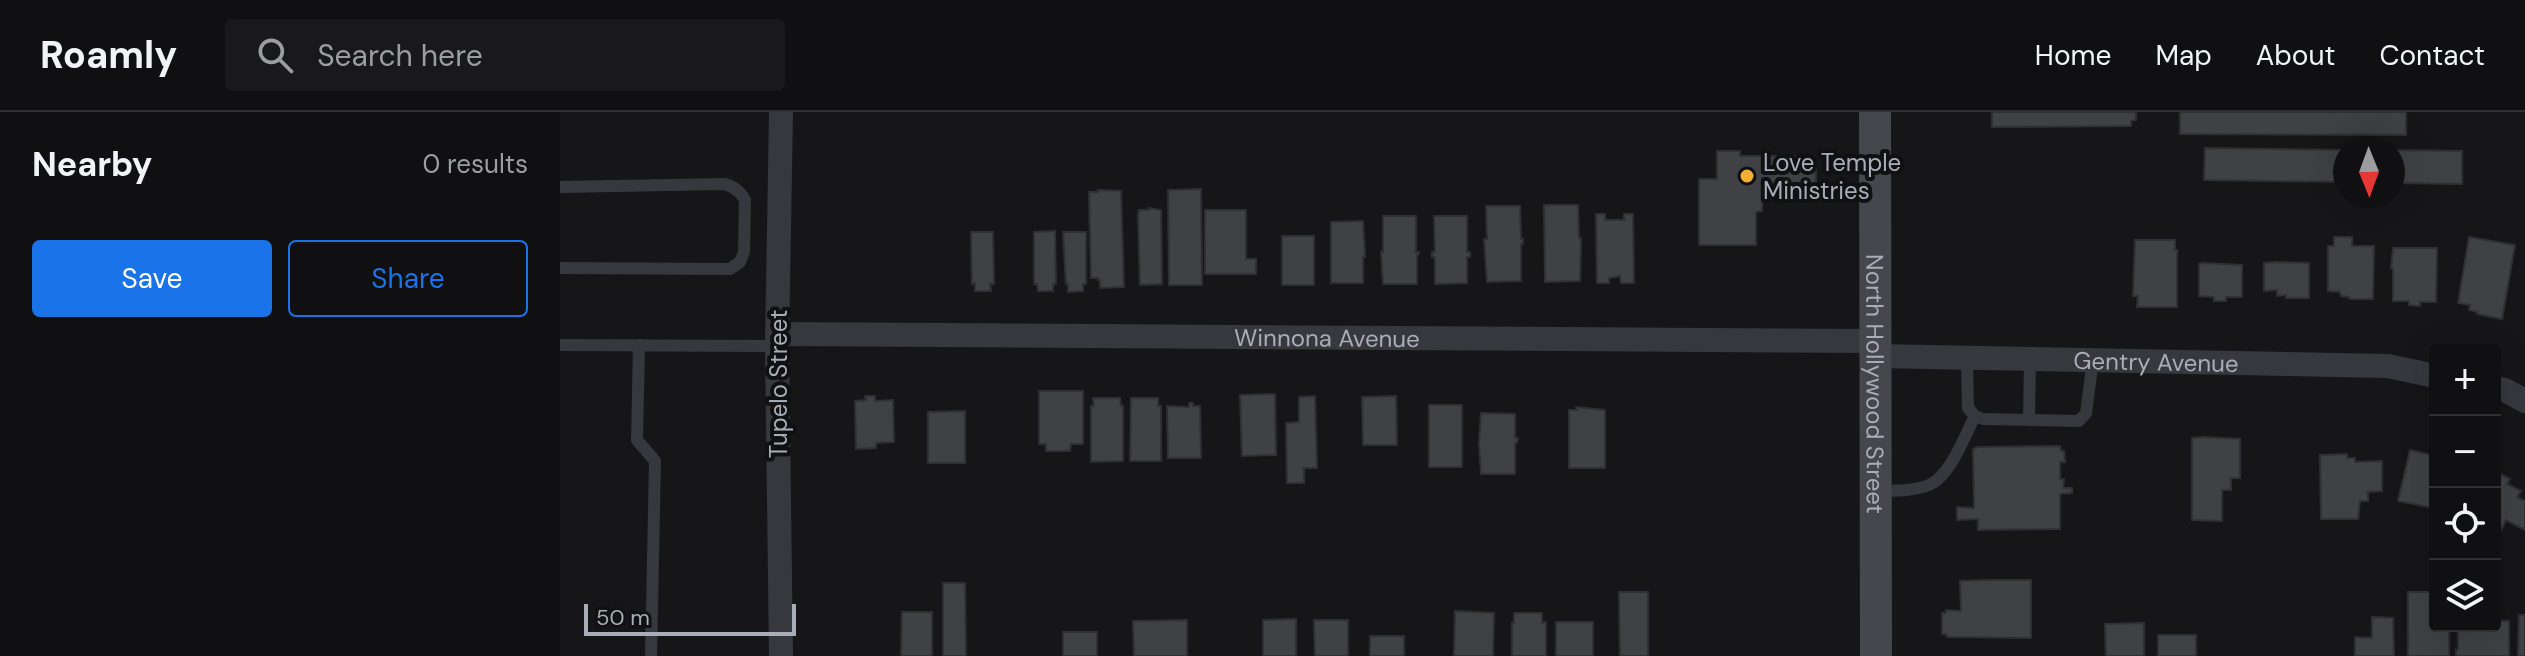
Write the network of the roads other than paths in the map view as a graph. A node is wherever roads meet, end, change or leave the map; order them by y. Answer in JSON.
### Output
{"nodes":[{"id":1,"x":781,"y":112,"type":"edge"},
{"id":2,"x":1875,"y":112,"type":"edge"},
{"id":3,"x":560,"y":187,"type":"edge"},
{"id":4,"x":560,"y":268,"type":"edge"},
{"id":5,"x":777,"y":340,"type":"junction"},
{"id":6,"x":560,"y":345,"type":"edge"},
{"id":7,"x":639,"y":345,"type":"junction"},
{"id":8,"x":1876,"y":348,"type":"junction"},
{"id":9,"x":1967,"y":358,"type":"junction"},
{"id":10,"x":2030,"y":359,"type":"junction"},
{"id":11,"x":2093,"y":360,"type":"junction"},
{"id":12,"x":2429,"y":375,"type":"edge"},
{"id":13,"x":2501,"y":389,"type":"edge"},
{"id":14,"x":2525,"y":401,"type":"edge"},
{"id":15,"x":1975,"y":416,"type":"junction"},
{"id":16,"x":2029,"y":420,"type":"junction"},
{"id":17,"x":1875,"y":491,"type":"junction"},
{"id":18,"x":651,"y":656,"type":"edge"},
{"id":19,"x":781,"y":656,"type":"edge"},
{"id":20,"x":1876,"y":656,"type":"edge"}],
"edges":[{"from":1,"to":5,"type":"street","name":"Tupelo Street"},
{"from":2,"to":8,"type":"main road","name":"North Hollywood Street"},
{"from":3,"to":4,"type":"lane"},
{"from":5,"to":7,"type":"lane"},
{"from":5,"to":8,"type":"street","name":"Winnona Avenue"},
{"from":5,"to":19,"type":"street","name":"Tupelo Street"},
{"from":6,"to":7,"type":"lane"},
{"from":7,"to":18,"type":"lane"},
{"from":8,"to":9,"type":"street","name":"Gentry Avenue"},
{"from":8,"to":17,"type":"main road","name":"North Hollywood Street"},
{"from":9,"to":10,"type":"street","name":"Gentry Avenue"},
{"from":9,"to":15,"type":"lane"},
{"from":10,"to":11,"type":"street","name":"Gentry Avenue"},
{"from":10,"to":16,"type":"lane"},
{"from":11,"to":12,"type":"street","name":"Gentry Avenue"},
{"from":11,"to":16,"type":"lane"},
{"from":13,"to":14,"type":"street"},
{"from":15,"to":16,"type":"lane"},
{"from":15,"to":17,"type":"lane"},
{"from":17,"to":20,"type":"main road","name":"North Hollywood Street"}]}
